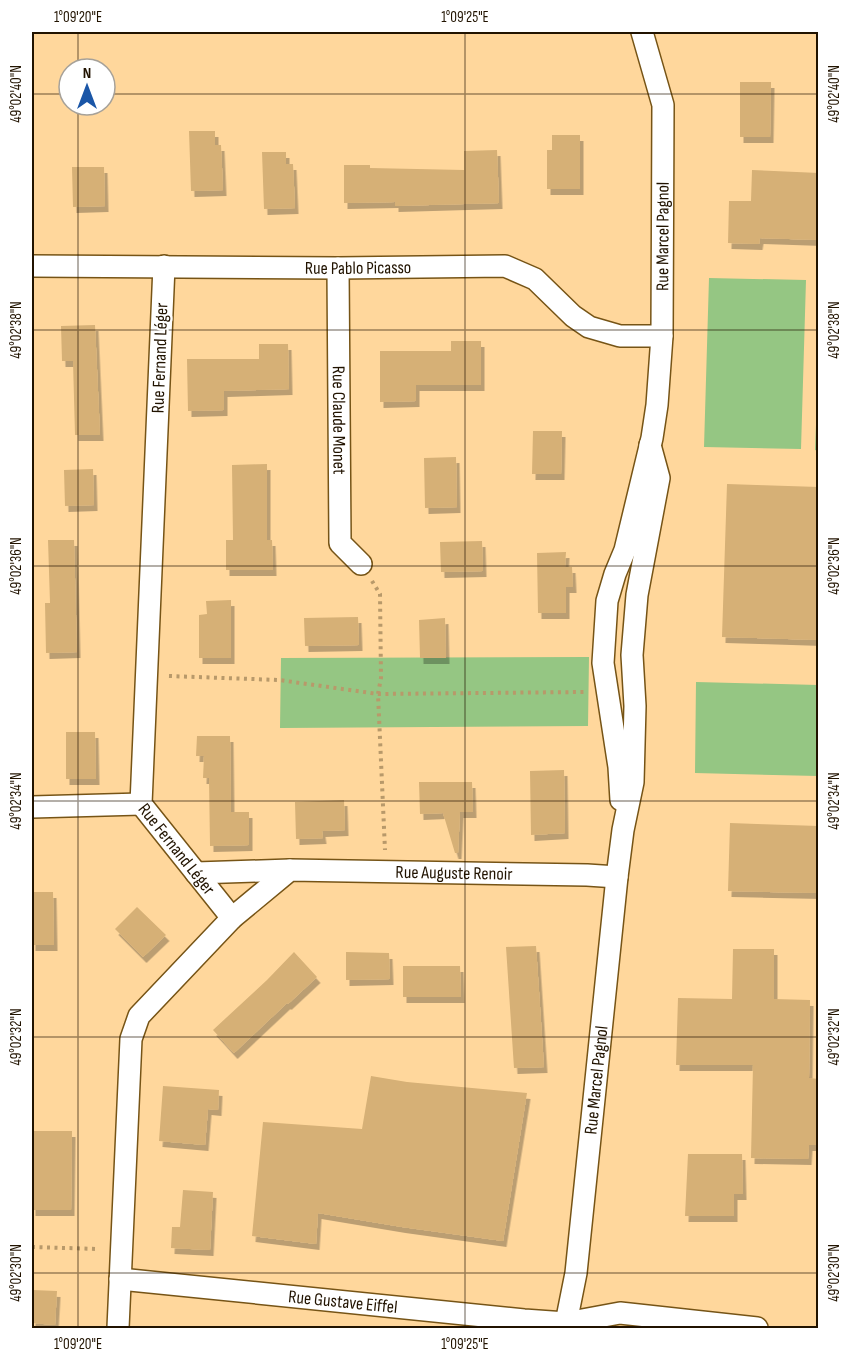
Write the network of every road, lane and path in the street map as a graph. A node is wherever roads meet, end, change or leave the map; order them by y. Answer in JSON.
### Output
{"nodes":[{"id":1,"x":642,"y":32,"type":"edge"},
{"id":2,"x":32,"y":266,"type":"edge"},
{"id":3,"x":164,"y":266,"type":"junction"},
{"id":4,"x":338,"y":268,"type":"junction"},
{"id":5,"x":662,"y":336,"type":"junction"},
{"id":6,"x":650,"y":445,"type":"junction"},
{"id":7,"x":361,"y":564,"type":"joint"},
{"id":8,"x":147,"y":676,"type":"junction"},
{"id":9,"x":606,"y":692,"type":"junction"},
{"id":10,"x":378,"y":694,"type":"junction"},
{"id":11,"x":141,"y":804,"type":"junction"},
{"id":12,"x":32,"y":807,"type":"edge"},
{"id":13,"x":623,"y":830,"type":"junction"},
{"id":14,"x":290,"y":870,"type":"junction"},
{"id":15,"x":386,"y":872,"type":"junction"},
{"id":16,"x":196,"y":873,"type":"junction"},
{"id":17,"x":617,"y":877,"type":"junction"},
{"id":18,"x":232,"y":918,"type":"junction"},
{"id":19,"x":32,"y":1247,"type":"edge"},
{"id":20,"x":121,"y":1250,"type":"junction"},
{"id":21,"x":120,"y":1279,"type":"junction"},
{"id":22,"x":565,"y":1326,"type":"edge"},
{"id":23,"x":118,"y":1329,"type":"edge"},
{"id":24,"x":757,"y":1329,"type":"edge"}],
"edges":[{"from":1,"to":5,"type":"street","name":"Rue Marcel Pagnol"},
{"from":2,"to":3,"type":"street","name":"Rue Pablo Picasso"},
{"from":3,"to":4,"type":"street","name":"Rue Pablo Picasso"},
{"from":3,"to":8,"type":"street","name":"Rue Fernand Léger"},
{"from":4,"to":5,"type":"street","name":"Rue Pablo Picasso"},
{"from":4,"to":7,"type":"street","name":"Rue Claude Monet"},
{"from":5,"to":6,"type":"street","name":"Rue Marcel Pagnol"},
{"from":6,"to":9,"type":"street","name":"Rue Marcel Pagnol"},
{"from":6,"to":13,"type":"street","name":"Rue Marcel Pagnol"},
{"from":7,"to":10,"type":"path"},
{"from":8,"to":10,"type":"path"},
{"from":8,"to":11,"type":"street","name":"Rue Fernand Léger"},
{"from":9,"to":10,"type":"path"},
{"from":9,"to":13,"type":"street","name":"Rue Marcel Pagnol"},
{"from":10,"to":15,"type":"path"},
{"from":11,"to":12,"type":"street"},
{"from":11,"to":16,"type":"street","name":"Rue Fernand Léger"},
{"from":13,"to":17,"type":"street","name":"Rue Marcel Pagnol"},
{"from":14,"to":15,"type":"street","name":"Rue Auguste Renoir"},
{"from":14,"to":16,"type":"street","name":"Rue Auguste Renoir"},
{"from":14,"to":18,"type":"street"},
{"from":15,"to":17,"type":"street","name":"Rue Auguste Renoir"},
{"from":16,"to":18,"type":"street","name":"Rue Fernand Léger"},
{"from":17,"to":22,"type":"street","name":"Rue Marcel Pagnol"},
{"from":18,"to":20,"type":"street"},
{"from":19,"to":20,"type":"path"},
{"from":20,"to":21,"type":"street"},
{"from":21,"to":22,"type":"street","name":"Rue Gustave Eiffel"},
{"from":21,"to":23,"type":"street"},
{"from":22,"to":24,"type":"street","name":"Rue Gustave Eiffel"}]}
